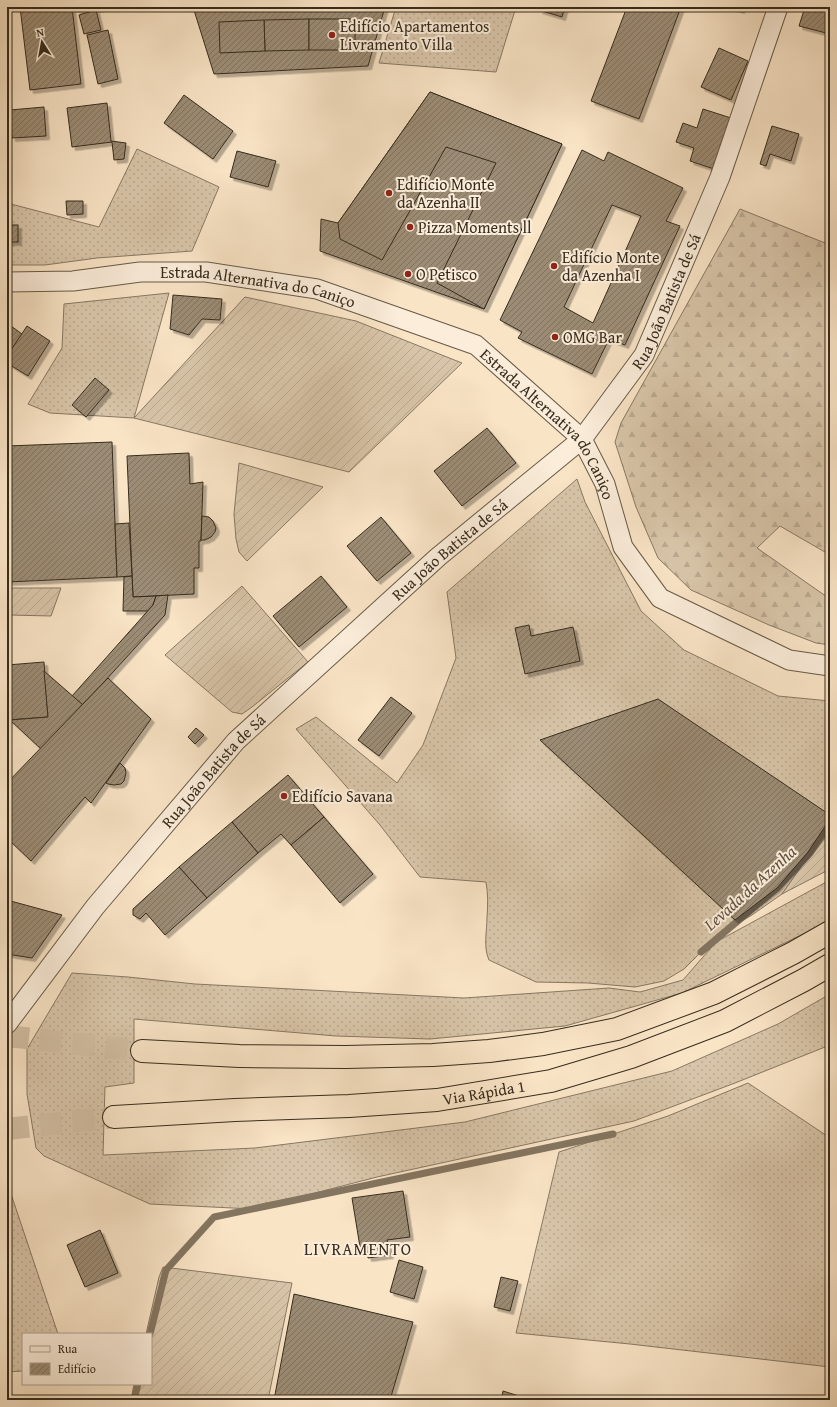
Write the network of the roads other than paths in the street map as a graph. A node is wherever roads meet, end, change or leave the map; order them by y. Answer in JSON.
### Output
{"nodes":[{"id":1,"x":778,"y":7,"type":"edge"},
{"id":2,"x":7,"y":282,"type":"edge"},
{"id":3,"x":582,"y":440,"type":"junction"},
{"id":4,"x":830,"y":666,"type":"edge"},
{"id":5,"x":830,"y":932,"type":"edge"},
{"id":6,"x":830,"y":965,"type":"edge"},
{"id":7,"x":7,"y":1024,"type":"edge"},
{"id":8,"x":142,"y":1051,"type":"tunnel mouth"},
{"id":9,"x":114,"y":1117,"type":"tunnel mouth"}],
"edges":[{"from":1,"to":3,"type":"street","name":"Rua João Batista de Sá"},
{"from":2,"to":3,"type":"street","name":"Estrada Alternativa do Caniço"},
{"from":3,"to":4,"type":"street","name":"Estrada Alternativa do Caniço"},
{"from":3,"to":7,"type":"street","name":"Rua João Batista de Sá"},
{"from":5,"to":8,"type":"highway"},
{"from":6,"to":9,"type":"highway","name":"Via Rápida 1"}]}
